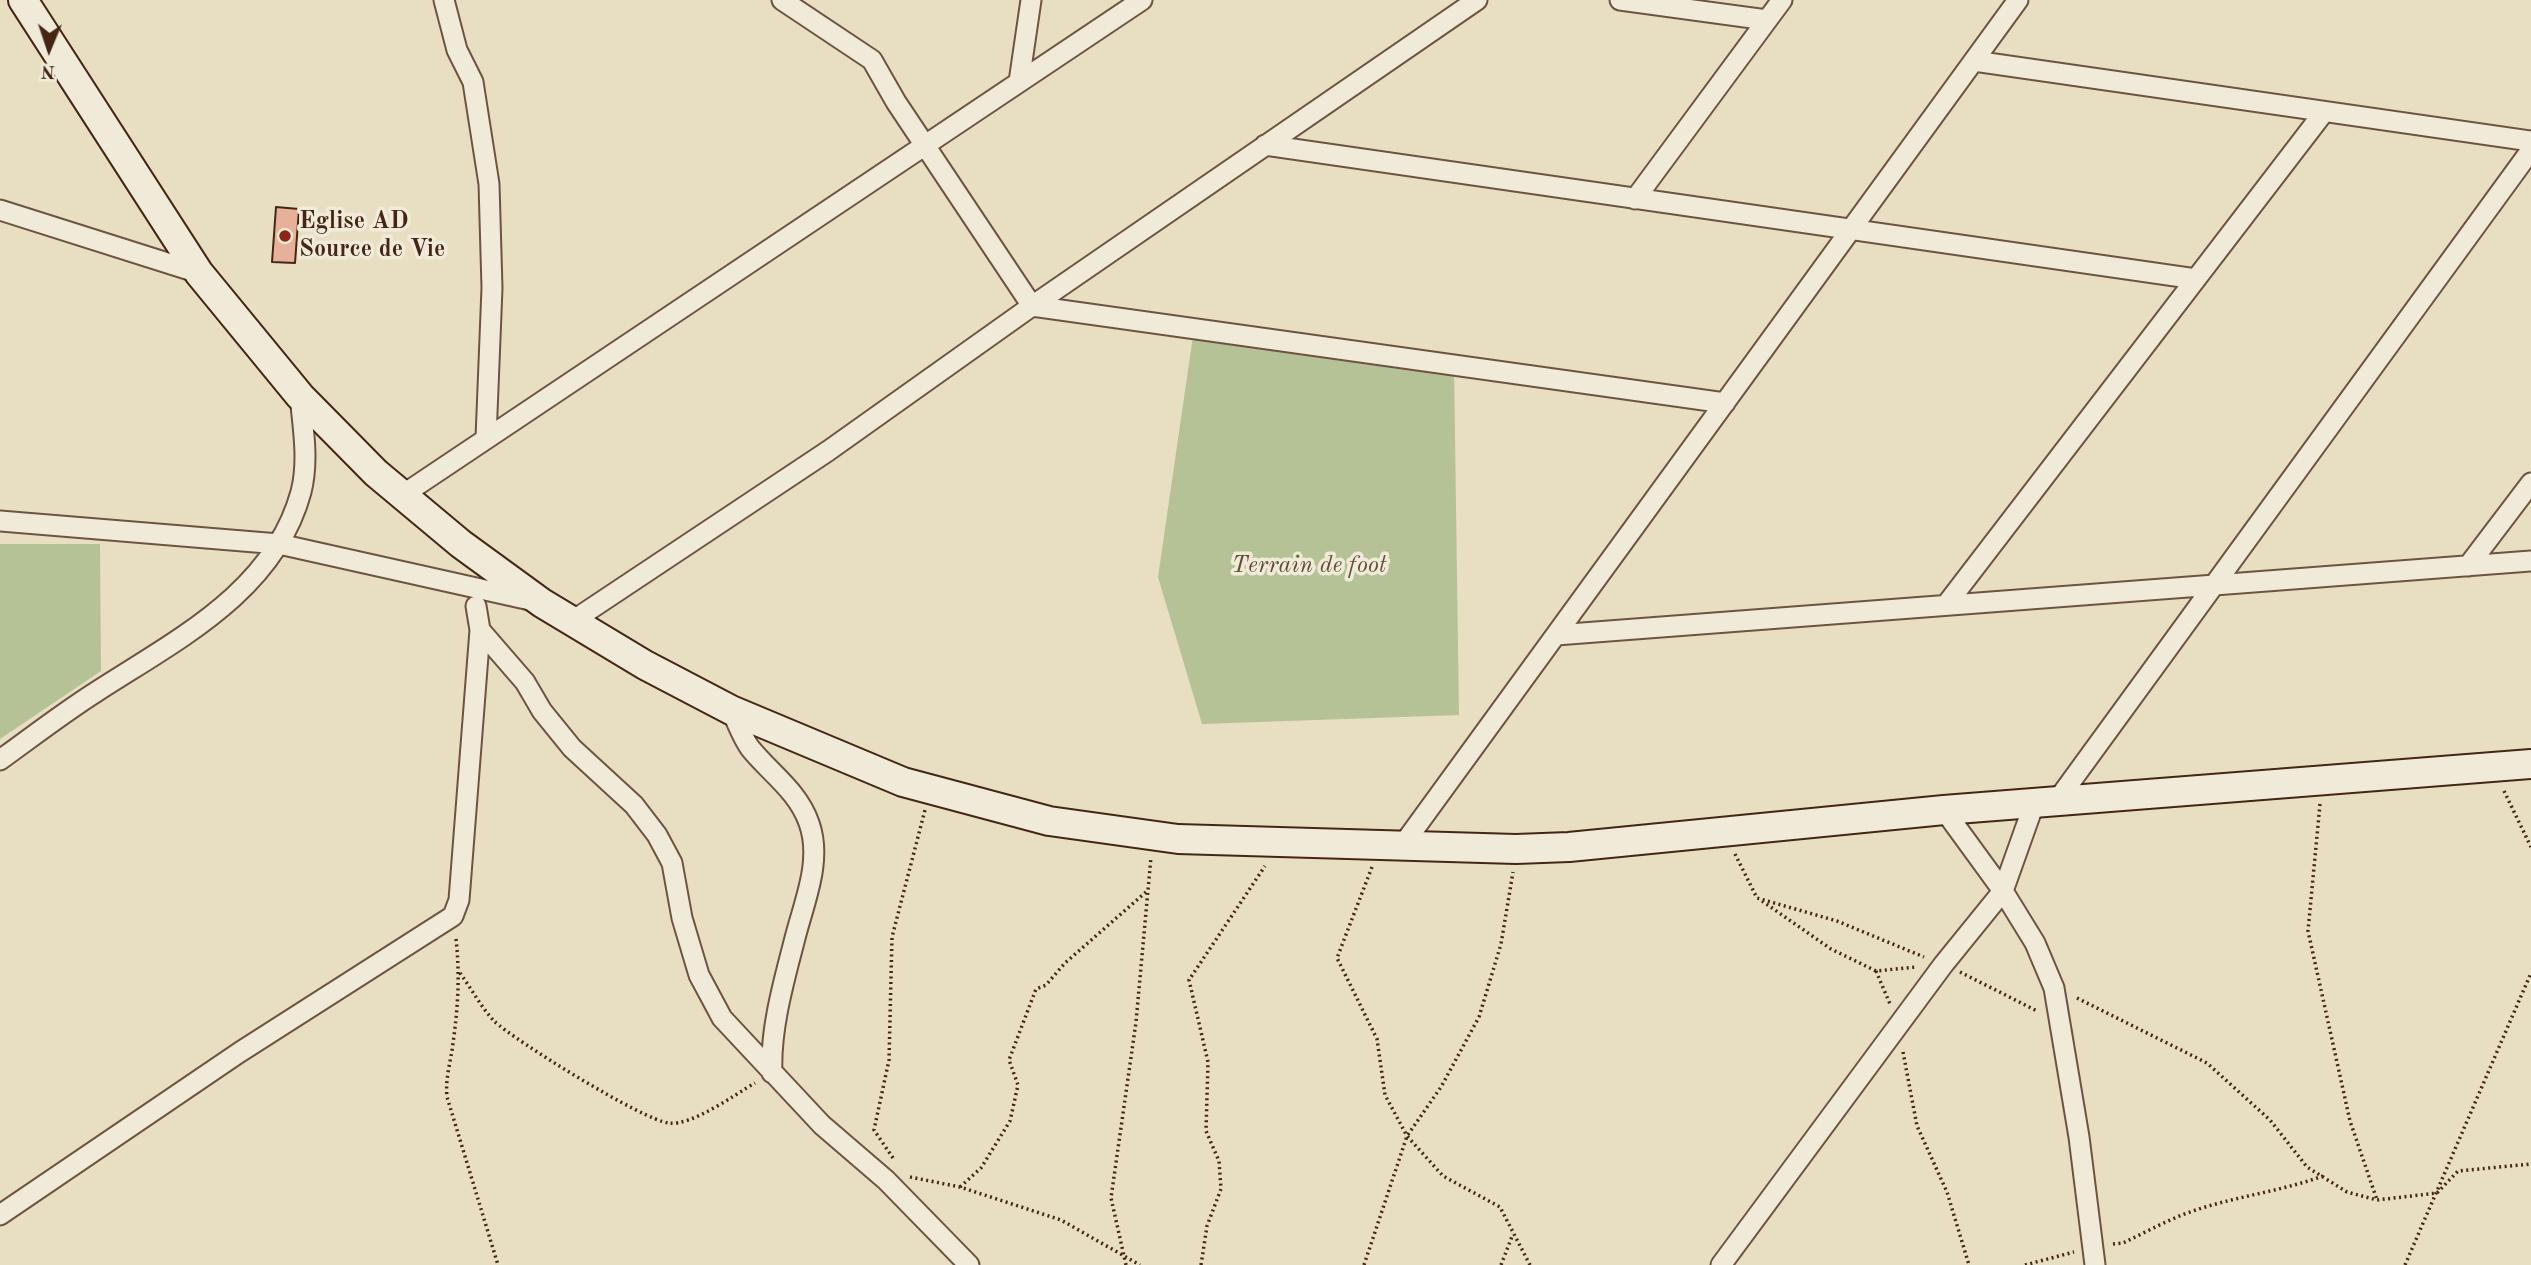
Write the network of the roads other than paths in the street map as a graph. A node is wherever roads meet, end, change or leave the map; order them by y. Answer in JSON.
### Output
{"nodes":[{"id":1,"x":23,"y":0,"type":"edge"},
{"id":2,"x":444,"y":0,"type":"edge"},
{"id":3,"x":782,"y":0,"type":"edge"},
{"id":4,"x":1031,"y":0,"type":"edge"},
{"id":5,"x":1142,"y":0,"type":"edge"},
{"id":6,"x":1477,"y":0,"type":"edge"},
{"id":7,"x":1620,"y":0,"type":"edge"},
{"id":8,"x":1782,"y":0,"type":"edge"},
{"id":9,"x":2018,"y":0,"type":"edge"},
{"id":10,"x":1767,"y":20,"type":"junction"},
{"id":11,"x":1974,"y":61,"type":"junction"},
{"id":12,"x":1019,"y":82,"type":"junction"},
{"id":13,"x":2325,"y":112,"type":"junction"},
{"id":14,"x":2531,"y":141,"type":"edge"},
{"id":15,"x":925,"y":145,"type":"junction"},
{"id":16,"x":1265,"y":145,"type":"junction"},
{"id":17,"x":2531,"y":150,"type":"edge"},
{"id":18,"x":1635,"y":199,"type":"junction"},
{"id":19,"x":0,"y":210,"type":"edge"},
{"id":20,"x":1851,"y":230,"type":"junction"},
{"id":21,"x":199,"y":273,"type":"junction"},
{"id":22,"x":2196,"y":279,"type":"junction"},
{"id":23,"x":1032,"y":306,"type":"junction"},
{"id":24,"x":300,"y":396,"type":"junction"},
{"id":25,"x":1725,"y":403,"type":"junction"},
{"id":26,"x":486,"y":438,"type":"junction"},
{"id":27,"x":2531,"y":483,"type":"edge"},
{"id":28,"x":401,"y":495,"type":"junction"},
{"id":29,"x":0,"y":521,"type":"edge"},
{"id":30,"x":279,"y":544,"type":"junction"},
{"id":31,"x":2531,"y":561,"type":"edge"},
{"id":32,"x":2468,"y":566,"type":"junction"},
{"id":33,"x":2214,"y":583,"type":"junction"},
{"id":34,"x":542,"y":603,"type":"junction"},
{"id":35,"x":1945,"y":605,"type":"junction"},
{"id":36,"x":476,"y":606,"type":"dead end"},
{"id":37,"x":571,"y":622,"type":"junction"},
{"id":38,"x":480,"y":630,"type":"junction"},
{"id":39,"x":1556,"y":635,"type":"junction"},
{"id":40,"x":731,"y":710,"type":"junction"},
{"id":41,"x":0,"y":760,"type":"edge"},
{"id":42,"x":2531,"y":764,"type":"edge"},
{"id":43,"x":2045,"y":803,"type":"junction"},
{"id":44,"x":1944,"y":810,"type":"junction"},
{"id":45,"x":1391,"y":846,"type":"junction"},
{"id":46,"x":2003,"y":891,"type":"junction"},
{"id":47,"x":772,"y":1073,"type":"junction"},
{"id":48,"x":0,"y":1215,"type":"edge"},
{"id":49,"x":2094,"y":1256,"type":"edge"},
{"id":50,"x":969,"y":1265,"type":"edge"},
{"id":51,"x":1721,"y":1265,"type":"edge"}],
"edges":[{"from":1,"to":21,"type":"main road"},
{"from":2,"to":26,"type":"street"},
{"from":3,"to":15,"type":"street"},
{"from":4,"to":12,"type":"street"},
{"from":5,"to":12,"type":"street"},
{"from":6,"to":16,"type":"street"},
{"from":7,"to":10,"type":"street"},
{"from":8,"to":10,"type":"street"},
{"from":9,"to":11,"type":"street"},
{"from":10,"to":18,"type":"street"},
{"from":11,"to":13,"type":"street"},
{"from":11,"to":20,"type":"street"},
{"from":12,"to":15,"type":"street"},
{"from":13,"to":14,"type":"street"},
{"from":13,"to":22,"type":"street"},
{"from":15,"to":23,"type":"street"},
{"from":15,"to":26,"type":"street"},
{"from":16,"to":18,"type":"street"},
{"from":16,"to":23,"type":"street"},
{"from":17,"to":33,"type":"street"},
{"from":18,"to":20,"type":"street"},
{"from":19,"to":21,"type":"street"},
{"from":20,"to":22,"type":"street"},
{"from":20,"to":25,"type":"street"},
{"from":21,"to":24,"type":"main road"},
{"from":22,"to":35,"type":"street"},
{"from":23,"to":25,"type":"street"},
{"from":23,"to":37,"type":"street"},
{"from":24,"to":28,"type":"main road"},
{"from":24,"to":30,"type":"street"},
{"from":25,"to":39,"type":"street"},
{"from":26,"to":28,"type":"street"},
{"from":27,"to":32,"type":"street"},
{"from":28,"to":34,"type":"main road"},
{"from":29,"to":30,"type":"street"},
{"from":30,"to":34,"type":"street"},
{"from":30,"to":41,"type":"street"},
{"from":31,"to":32,"type":"street"},
{"from":32,"to":33,"type":"street"},
{"from":33,"to":35,"type":"street"},
{"from":33,"to":43,"type":"street"},
{"from":34,"to":37,"type":"main road"},
{"from":35,"to":39,"type":"street"},
{"from":36,"to":38,"type":"street"},
{"from":37,"to":40,"type":"main road"},
{"from":38,"to":47,"type":"street"},
{"from":38,"to":48,"type":"street"},
{"from":39,"to":45,"type":"street"},
{"from":40,"to":45,"type":"main road"},
{"from":40,"to":47,"type":"street"},
{"from":42,"to":43,"type":"main road"},
{"from":43,"to":44,"type":"main road"},
{"from":43,"to":46,"type":"street"},
{"from":44,"to":45,"type":"main road"},
{"from":44,"to":46,"type":"street"},
{"from":46,"to":49,"type":"street"},
{"from":46,"to":51,"type":"street"},
{"from":47,"to":50,"type":"street"}]}
